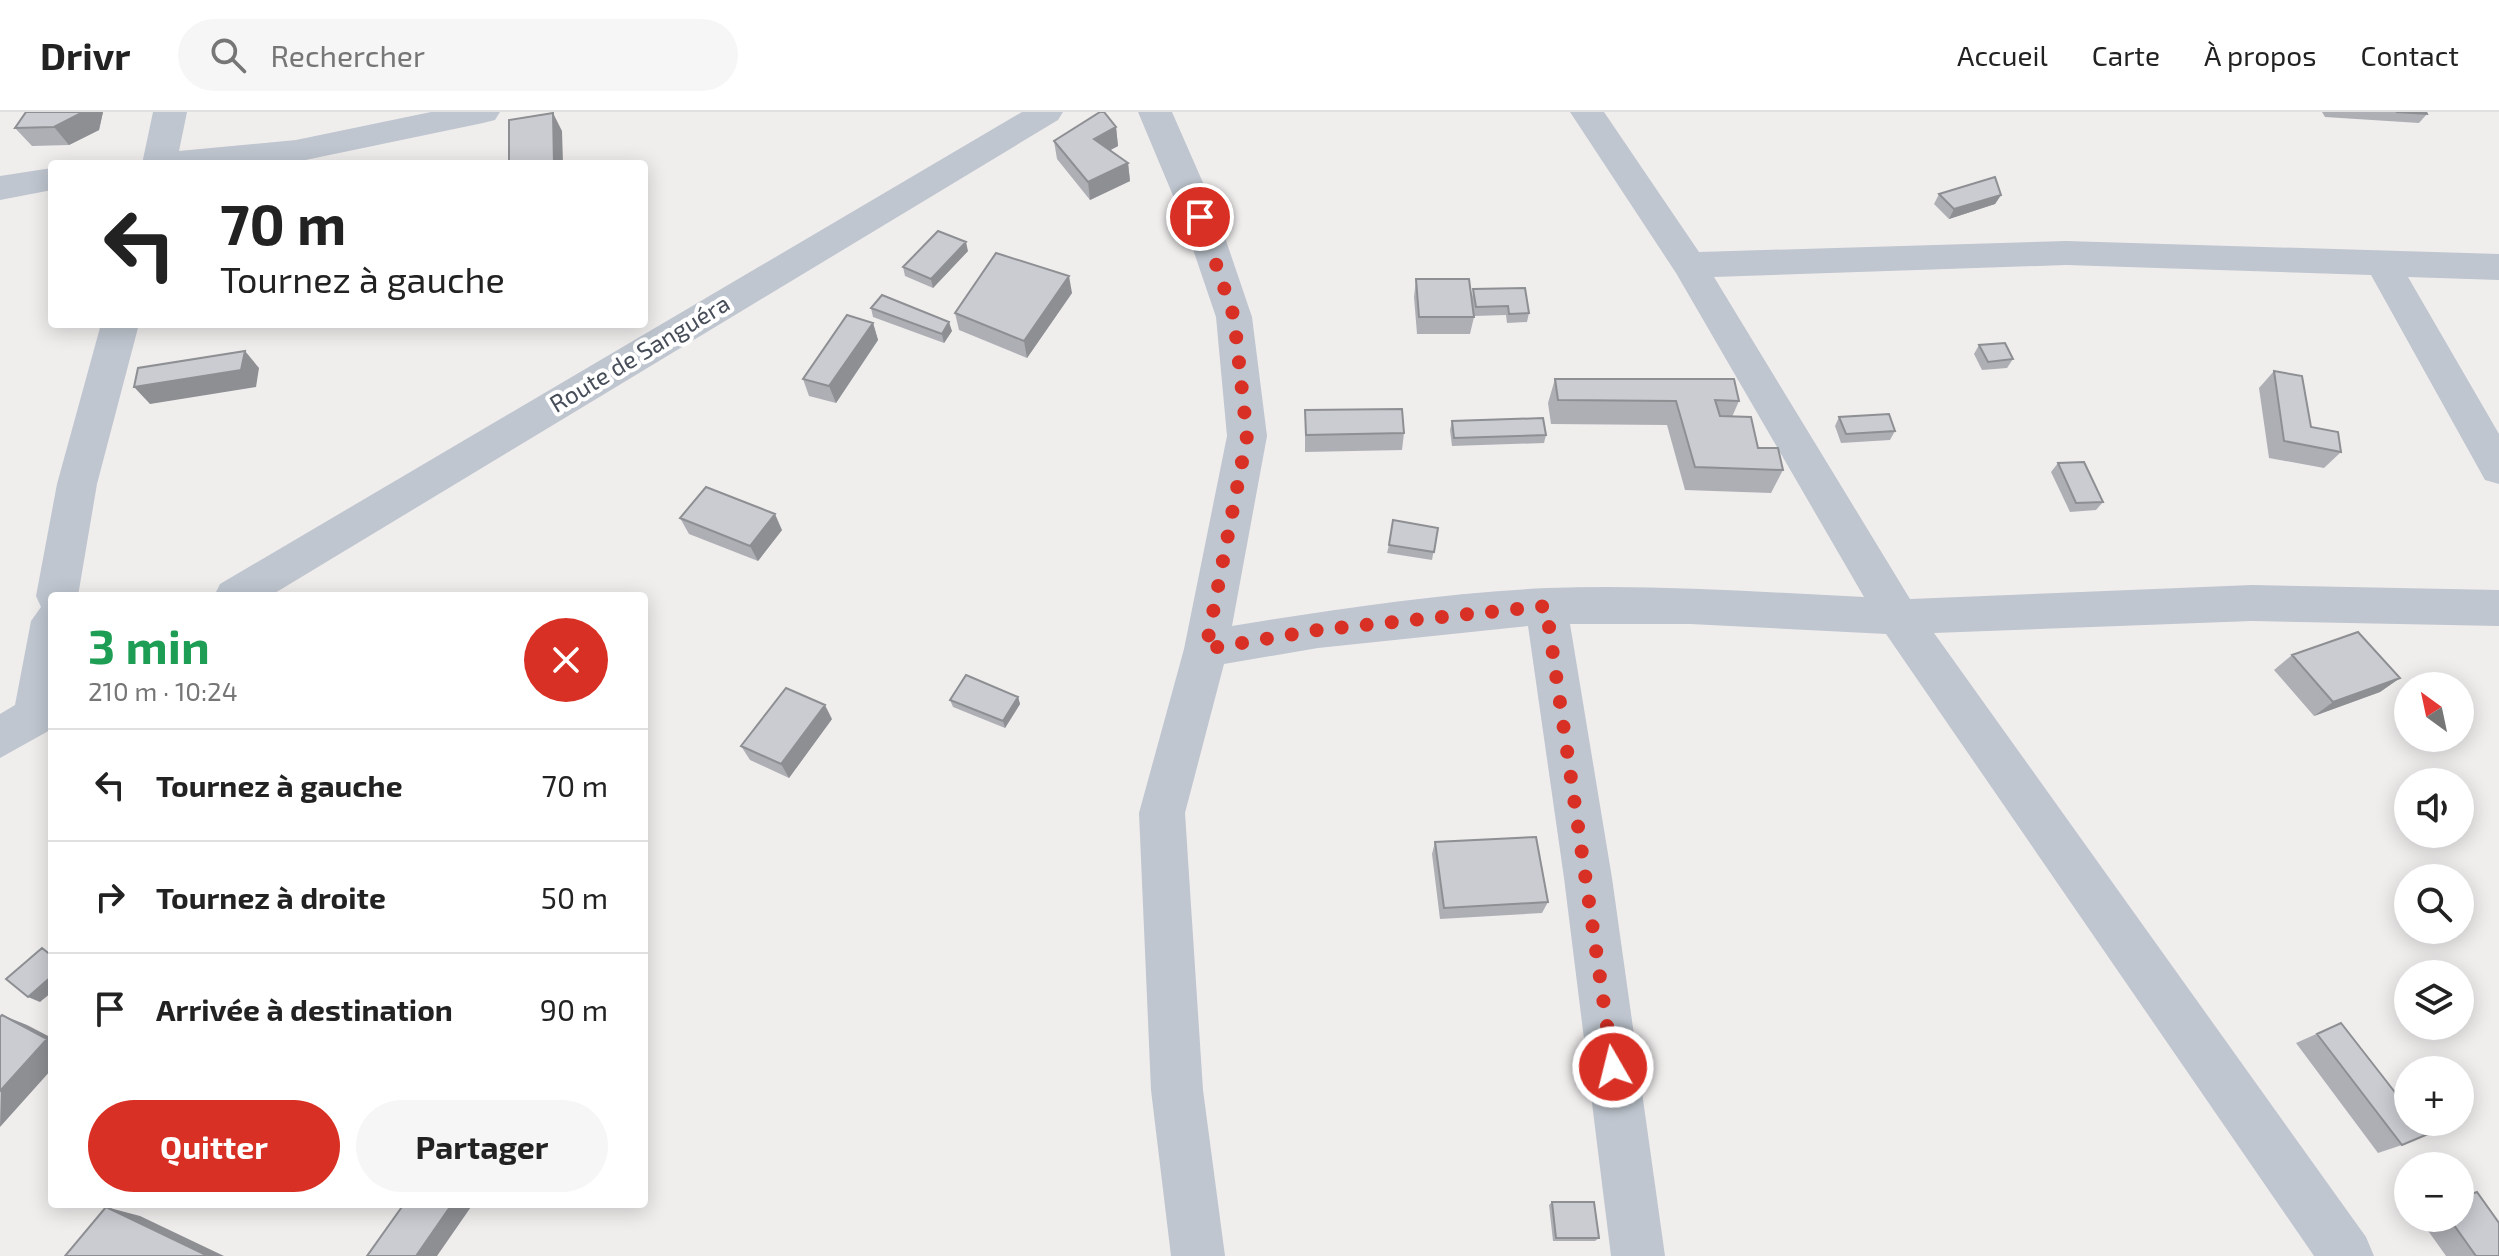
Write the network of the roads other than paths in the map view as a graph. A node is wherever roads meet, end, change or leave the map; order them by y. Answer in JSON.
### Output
{"nodes":[{"id":1,"x":170,"y":112,"type":"edge"},
{"id":2,"x":483,"y":112,"type":"edge"},
{"id":3,"x":1046,"y":112,"type":"edge"},
{"id":4,"x":1155,"y":112,"type":"edge"},
{"id":5,"x":1587,"y":112,"type":"edge"},
{"id":6,"x":160,"y":160,"type":"edge"},
{"id":7,"x":201,"y":160,"type":"edge"},
{"id":8,"x":48,"y":180,"type":"edge"},
{"id":9,"x":0,"y":188,"type":"edge"},
{"id":10,"x":2382,"y":263,"type":"junction"},
{"id":11,"x":1689,"y":265,"type":"junction"},
{"id":12,"x":2499,"y":267,"type":"edge"},
{"id":13,"x":119,"y":328,"type":"edge"},
{"id":14,"x":2499,"y":469,"type":"edge"},
{"id":15,"x":58,"y":592,"type":"edge"},
{"id":16,"x":242,"y":592,"type":"edge"},
{"id":17,"x":1546,"y":606,"type":"junction"},
{"id":18,"x":2499,"y":608,"type":"edge"},
{"id":19,"x":1898,"y":617,"type":"junction"},
{"id":20,"x":48,"y":638,"type":"edge"},
{"id":21,"x":1206,"y":649,"type":"junction"},
{"id":22,"x":29,"y":720,"type":"edge"},
{"id":23,"x":1198,"y":1256,"type":"edge"},
{"id":24,"x":1638,"y":1256,"type":"edge"},
{"id":25,"x":2347,"y":1256,"type":"edge"}],
"edges":[{"from":1,"to":6,"type":"street"},
{"from":2,"to":7,"type":"street"},
{"from":3,"to":16,"type":"street","name":"Route de Sanguéra"},
{"from":4,"to":21,"type":"street"},
{"from":5,"to":11,"type":"street"},
{"from":8,"to":9,"type":"street"},
{"from":10,"to":11,"type":"street"},
{"from":10,"to":12,"type":"street"},
{"from":10,"to":14,"type":"street"},
{"from":11,"to":19,"type":"street"},
{"from":13,"to":15,"type":"street"},
{"from":17,"to":19,"type":"street"},
{"from":17,"to":21,"type":"street"},
{"from":17,"to":24,"type":"street"},
{"from":18,"to":19,"type":"street"},
{"from":19,"to":25,"type":"street"},
{"from":20,"to":22,"type":"street"},
{"from":21,"to":23,"type":"street"}]}
